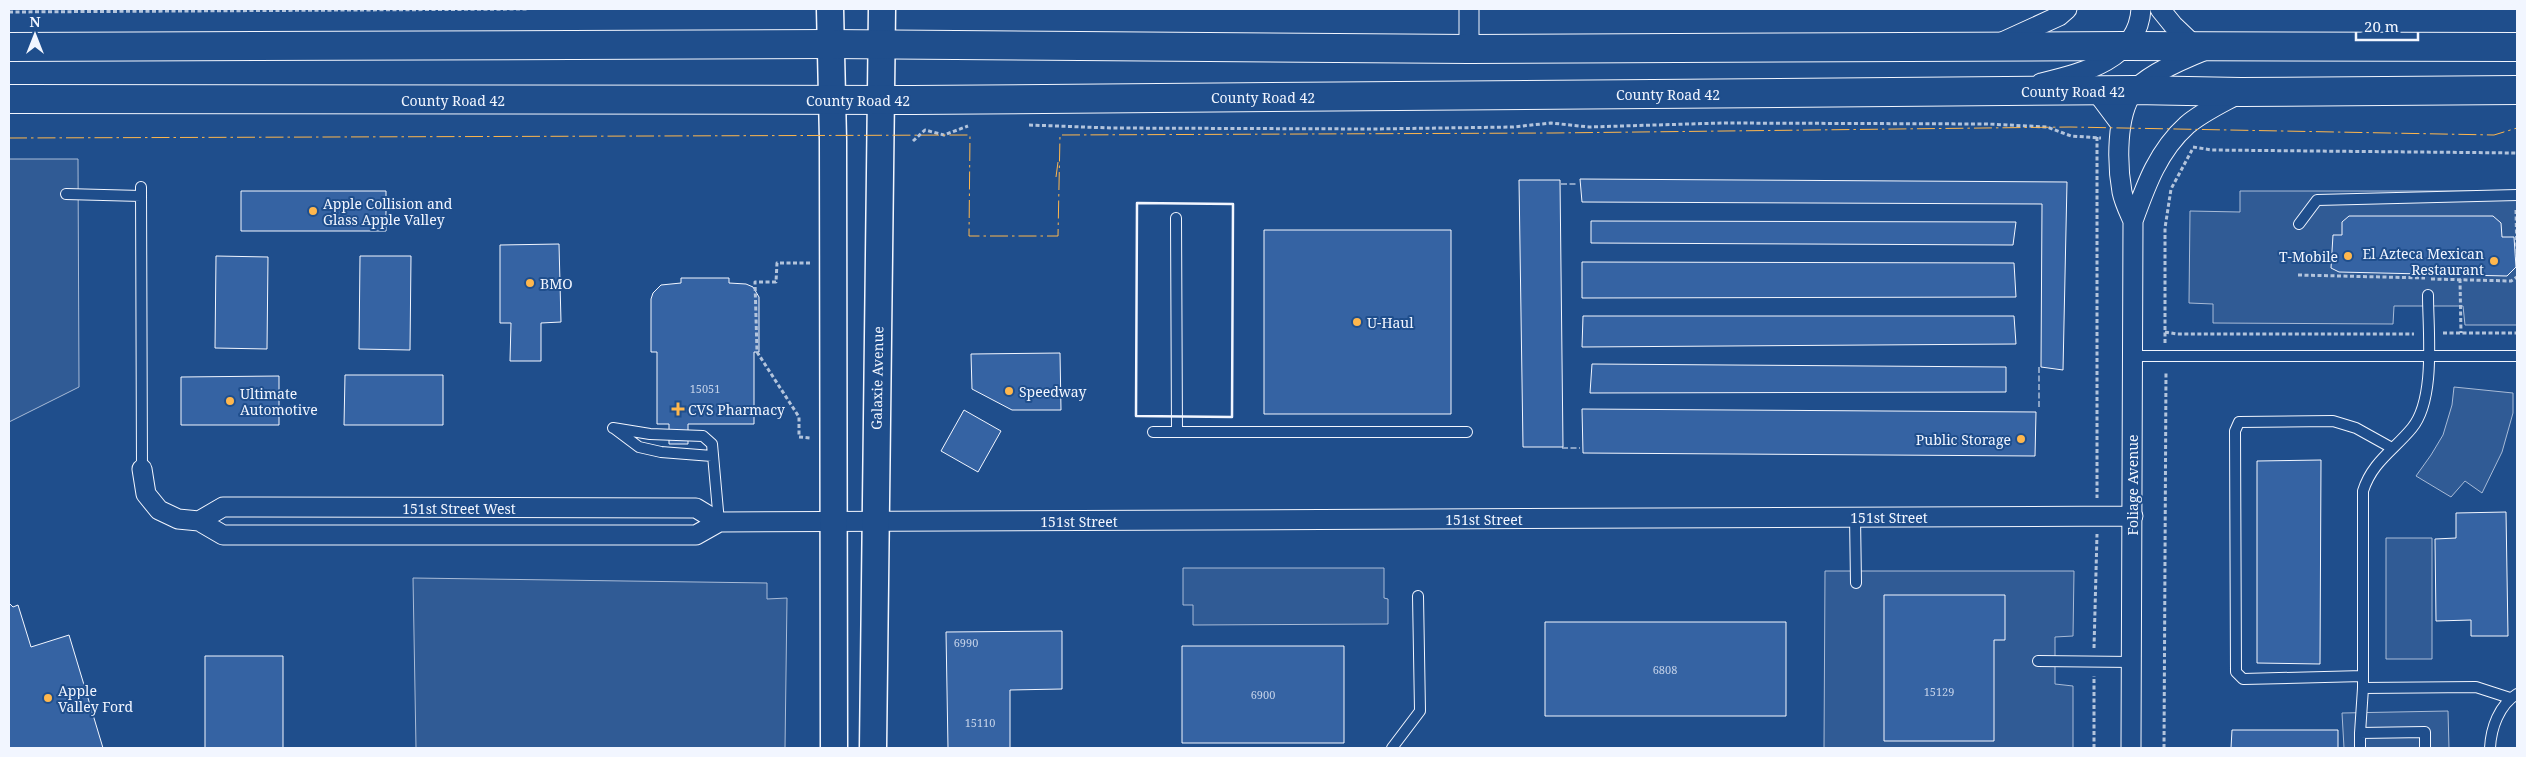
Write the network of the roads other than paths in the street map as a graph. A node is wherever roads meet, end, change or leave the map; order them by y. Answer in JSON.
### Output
{"nodes":[{"id":1,"x":830,"y":9,"type":"edge"},
{"id":2,"x":882,"y":9,"type":"edge"},
{"id":3,"x":1469,"y":9,"type":"edge"},
{"id":4,"x":2067,"y":9,"type":"edge"},
{"id":5,"x":2141,"y":9,"type":"edge"},
{"id":6,"x":2160,"y":9,"type":"edge"},
{"id":7,"x":830,"y":44,"type":"junction"},
{"id":8,"x":882,"y":44,"type":"junction"},
{"id":9,"x":2125,"y":46,"type":"junction"},
{"id":10,"x":9,"y":47,"type":"edge"},
{"id":11,"x":1992,"y":47,"type":"junction"},
{"id":12,"x":2206,"y":47,"type":"junction"},
{"id":13,"x":2517,"y":47,"type":"edge"},
{"id":14,"x":1469,"y":50,"type":"junction"},
{"id":15,"x":2095,"y":90,"type":"junction"},
{"id":16,"x":2134,"y":90,"type":"junction"},
{"id":17,"x":2517,"y":90,"type":"edge"},
{"id":18,"x":2006,"y":91,"type":"junction"},
{"id":19,"x":2241,"y":92,"type":"junction"},
{"id":20,"x":9,"y":99,"type":"edge"},
{"id":21,"x":833,"y":100,"type":"junction"},
{"id":22,"x":881,"y":100,"type":"junction"},
{"id":23,"x":2119,"y":130,"type":"junction"},
{"id":24,"x":66,"y":194,"type":"dead end"},
{"id":25,"x":2516,"y":195,"type":"edge"},
{"id":26,"x":1176,"y":218,"type":"dead end"},
{"id":27,"x":2133,"y":221,"type":"junction"},
{"id":28,"x":2299,"y":224,"type":"dead end"},
{"id":29,"x":2428,"y":295,"type":"dead end"},
{"id":30,"x":2132,"y":356,"type":"junction"},
{"id":31,"x":2428,"y":356,"type":"junction"},
{"id":32,"x":2517,"y":356,"type":"edge"},
{"id":33,"x":1153,"y":432,"type":"dead end"},
{"id":34,"x":1177,"y":432,"type":"junction"},
{"id":35,"x":1467,"y":432,"type":"dead end"},
{"id":36,"x":2392,"y":448,"type":"junction"},
{"id":37,"x":712,"y":456,"type":"junction"},
{"id":38,"x":142,"y":470,"type":"joint"},
{"id":39,"x":2133,"y":516,"type":"junction"},
{"id":40,"x":1855,"y":517,"type":"junction"},
{"id":41,"x":199,"y":521,"type":"junction"},
{"id":42,"x":875,"y":521,"type":"junction"},
{"id":43,"x":720,"y":522,"type":"junction"},
{"id":44,"x":835,"y":522,"type":"junction"},
{"id":45,"x":1856,"y":583,"type":"dead end"},
{"id":46,"x":1418,"y":596,"type":"dead end"},
{"id":47,"x":2038,"y":661,"type":"dead end"},
{"id":48,"x":2132,"y":662,"type":"junction"},
{"id":49,"x":2363,"y":676,"type":"junction"},
{"id":50,"x":2363,"y":688,"type":"junction"},
{"id":51,"x":2514,"y":696,"type":"edge"},
{"id":52,"x":2360,"y":733,"type":"junction"},
{"id":53,"x":834,"y":748,"type":"edge"},
{"id":54,"x":873,"y":748,"type":"edge"},
{"id":55,"x":1392,"y":748,"type":"edge"},
{"id":56,"x":2131,"y":748,"type":"edge"},
{"id":57,"x":2360,"y":748,"type":"edge"},
{"id":58,"x":2425,"y":748,"type":"edge"},
{"id":59,"x":2490,"y":748,"type":"edge"}],
"edges":[{"from":1,"to":7,"type":"street"},
{"from":2,"to":8,"type":"street","name":"Galaxie Avenue"},
{"from":3,"to":14,"type":"street"},
{"from":4,"to":11,"type":"street"},
{"from":5,"to":9,"type":"street"},
{"from":6,"to":12,"type":"street"},
{"from":7,"to":8,"type":"highway"},
{"from":7,"to":10,"type":"highway"},
{"from":7,"to":21,"type":"street"},
{"from":8,"to":14,"type":"highway"},
{"from":8,"to":22,"type":"street","name":"Galaxie Avenue"},
{"from":9,"to":11,"type":"highway"},
{"from":9,"to":12,"type":"highway"},
{"from":9,"to":18,"type":"street"},
{"from":11,"to":14,"type":"highway"},
{"from":12,"to":13,"type":"highway"},
{"from":12,"to":16,"type":"street","name":"Foliage Avenue"},
{"from":15,"to":16,"type":"highway","name":"County Road 42"},
{"from":15,"to":18,"type":"highway","name":"County Road 42"},
{"from":15,"to":23,"type":"street"},
{"from":16,"to":19,"type":"highway","name":"County Road 42"},
{"from":16,"to":23,"type":"street","name":"Foliage Avenue"},
{"from":17,"to":19,"type":"highway","name":"County Road 42"},
{"from":18,"to":22,"type":"highway","name":"County Road 42"},
{"from":19,"to":27,"type":"street","name":"Foliage Avenue"},
{"from":20,"to":21,"type":"highway","name":"County Road 42"},
{"from":21,"to":22,"type":"highway","name":"County Road 42"},
{"from":21,"to":44,"type":"street"},
{"from":22,"to":42,"type":"street","name":"Galaxie Avenue"},
{"from":23,"to":27,"type":"street","name":"Foliage Avenue"},
{"from":24,"to":38,"type":"lane"},
{"from":25,"to":28,"type":"lane"},
{"from":26,"to":34,"type":"lane"},
{"from":27,"to":30,"type":"street","name":"Foliage Avenue"},
{"from":29,"to":31,"type":"lane"},
{"from":30,"to":31,"type":"lane"},
{"from":30,"to":39,"type":"street","name":"Foliage Avenue"},
{"from":31,"to":32,"type":"lane"},
{"from":31,"to":36,"type":"lane"},
{"from":33,"to":34,"type":"lane"},
{"from":34,"to":35,"type":"lane"},
{"from":36,"to":49,"type":"lane"},
{"from":36,"to":49,"type":"lane"},
{"from":37,"to":37,"type":"lane"},
{"from":37,"to":43,"type":"lane"},
{"from":38,"to":41,"type":"street","name":"151st Street West"},
{"from":39,"to":40,"type":"street","name":"151st Street"},
{"from":39,"to":48,"type":"street","name":"Foliage Avenue"},
{"from":40,"to":42,"type":"street","name":"151st Street"},
{"from":40,"to":45,"type":"lane"},
{"from":41,"to":43,"type":"street","name":"151st Street West"},
{"from":41,"to":43,"type":"street","name":"151st Street West"},
{"from":42,"to":44,"type":"street","name":"151st Street"},
{"from":42,"to":54,"type":"street","name":"Galaxie Avenue"},
{"from":43,"to":44,"type":"street","name":"151st Street West"},
{"from":44,"to":53,"type":"street"},
{"from":46,"to":55,"type":"lane"},
{"from":47,"to":48,"type":"lane"},
{"from":48,"to":56,"type":"street","name":"Foliage Avenue"},
{"from":49,"to":50,"type":"lane"},
{"from":50,"to":51,"type":"lane"},
{"from":50,"to":52,"type":"lane"},
{"from":51,"to":59,"type":"lane"},
{"from":52,"to":57,"type":"lane"},
{"from":52,"to":58,"type":"lane"}]}
